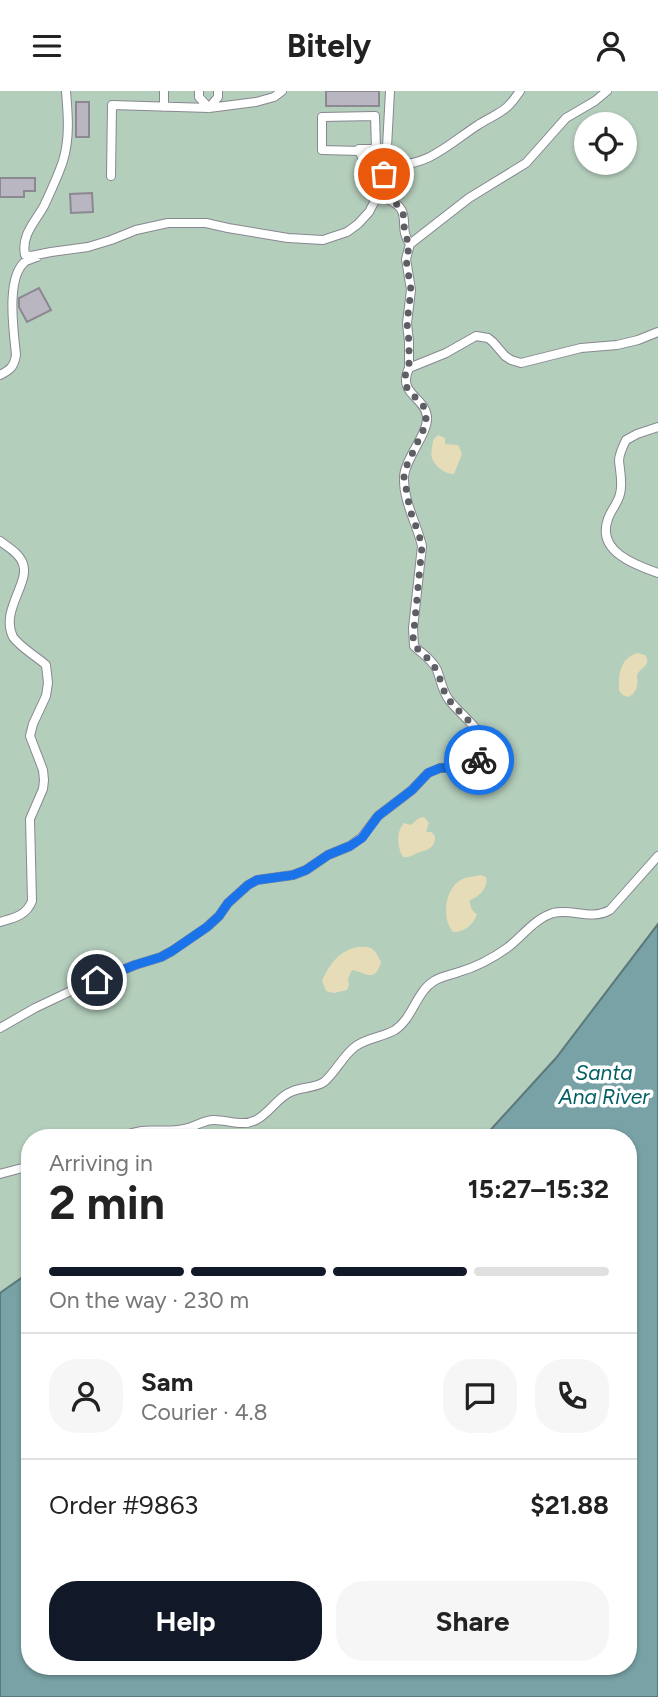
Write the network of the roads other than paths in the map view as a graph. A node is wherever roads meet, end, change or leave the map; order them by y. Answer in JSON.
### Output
{"nodes":[{"id":1,"x":66,"y":91,"type":"edge"},
{"id":2,"x":164,"y":91,"type":"edge"},
{"id":3,"x":199,"y":91,"type":"edge"},
{"id":4,"x":218,"y":91,"type":"edge"},
{"id":5,"x":282,"y":91,"type":"edge"},
{"id":6,"x":390,"y":91,"type":"edge"},
{"id":7,"x":520,"y":91,"type":"edge"},
{"id":8,"x":607,"y":91,"type":"edge"},
{"id":9,"x":164,"y":107,"type":"junction"},
{"id":10,"x":208,"y":108,"type":"junction"},
{"id":11,"x":360,"y":151,"type":"junction"},
{"id":12,"x":387,"y":161,"type":"junction"},
{"id":13,"x":111,"y":176,"type":"dead end"},
{"id":14,"x":382,"y":178,"type":"junction"},
{"id":15,"x":382,"y":189,"type":"junction"},
{"id":16,"x":410,"y":244,"type":"junction"},
{"id":17,"x":658,"y":332,"type":"edge"},
{"id":18,"x":409,"y":368,"type":"junction"},
{"id":19,"x":0,"y":375,"type":"edge"},
{"id":20,"x":658,"y":427,"type":"edge"},
{"id":21,"x":0,"y":541,"type":"edge"},
{"id":22,"x":658,"y":573,"type":"edge"},
{"id":23,"x":658,"y":856,"type":"edge"},
{"id":24,"x":0,"y":922,"type":"edge"},
{"id":25,"x":0,"y":1028,"type":"edge"},
{"id":26,"x":183,"y":1129,"type":"edge"},
{"id":27,"x":21,"y":1169,"type":"edge"},
{"id":28,"x":0,"y":1174,"type":"edge"}],
"edges":[{"from":1,"to":14,"type":"lane"},
{"from":2,"to":9,"type":"lane"},
{"from":3,"to":10,"type":"lane"},
{"from":4,"to":10,"type":"lane"},
{"from":5,"to":10,"type":"lane"},
{"from":6,"to":12,"type":"lane"},
{"from":7,"to":12,"type":"lane"},
{"from":8,"to":16,"type":"lane"},
{"from":9,"to":10,"type":"lane"},
{"from":9,"to":13,"type":"lane"},
{"from":11,"to":11,"type":"lane"},
{"from":11,"to":14,"type":"lane"},
{"from":12,"to":14,"type":"lane"},
{"from":14,"to":15,"type":"lane"},
{"from":15,"to":16,"type":"lane"},
{"from":15,"to":19,"type":"lane"},
{"from":16,"to":18,"type":"lane"},
{"from":17,"to":18,"type":"lane"},
{"from":18,"to":25,"type":"lane"},
{"from":20,"to":22,"type":"lane"},
{"from":21,"to":24,"type":"lane"},
{"from":23,"to":26,"type":"lane"},
{"from":27,"to":28,"type":"lane"}]}
